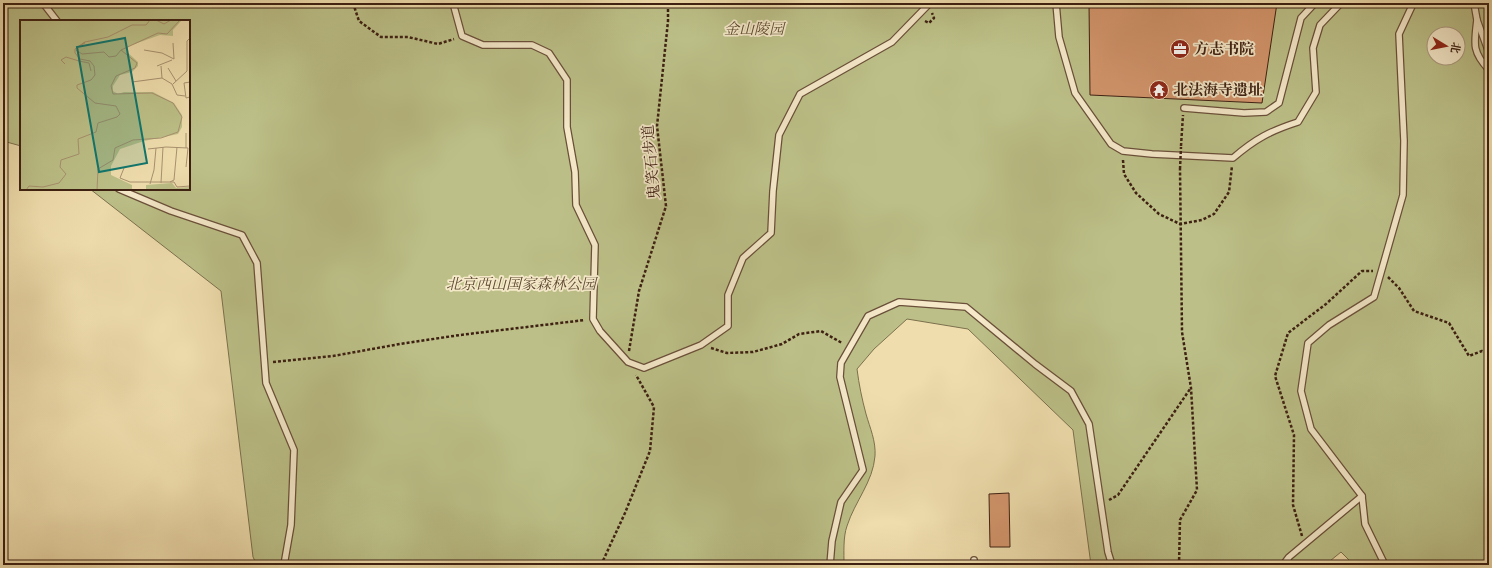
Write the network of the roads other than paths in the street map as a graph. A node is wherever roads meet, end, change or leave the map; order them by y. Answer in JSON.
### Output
{"nodes":[{"id":1,"x":43,"y":3,"type":"edge"},
{"id":2,"x":453,"y":3,"type":"edge"},
{"id":3,"x":930,"y":3,"type":"edge"},
{"id":4,"x":1056,"y":3,"type":"edge"},
{"id":5,"x":1315,"y":3,"type":"edge"},
{"id":6,"x":1341,"y":3,"type":"edge"},
{"id":7,"x":1415,"y":3,"type":"edge"},
{"id":8,"x":1474,"y":3,"type":"edge"},
{"id":9,"x":56,"y":20,"type":"edge"},
{"id":10,"x":1477,"y":20,"type":"junction"},
{"id":11,"x":1489,"y":53,"type":"edge"},
{"id":12,"x":1489,"y":70,"type":"edge"},
{"id":13,"x":1184,"y":108,"type":"road end"},
{"id":14,"x":122,"y":190,"type":"edge"},
{"id":15,"x":1362,"y":496,"type":"junction"},
{"id":16,"x":284,"y":565,"type":"edge"},
{"id":17,"x":830,"y":565,"type":"edge"},
{"id":18,"x":1112,"y":565,"type":"edge"},
{"id":19,"x":1283,"y":565,"type":"edge"},
{"id":20,"x":1385,"y":565,"type":"edge"}],
"edges":[{"from":1,"to":9,"type":"lane"},
{"from":2,"to":3,"type":"lane"},
{"from":4,"to":6,"type":"lane"},
{"from":5,"to":13,"type":"lane"},
{"from":7,"to":15,"type":"lane"},
{"from":8,"to":10,"type":"lane"},
{"from":10,"to":11,"type":"lane"},
{"from":10,"to":12,"type":"lane"},
{"from":14,"to":16,"type":"lane"},
{"from":15,"to":19,"type":"lane"},
{"from":15,"to":20,"type":"lane"},
{"from":17,"to":18,"type":"lane"}]}
